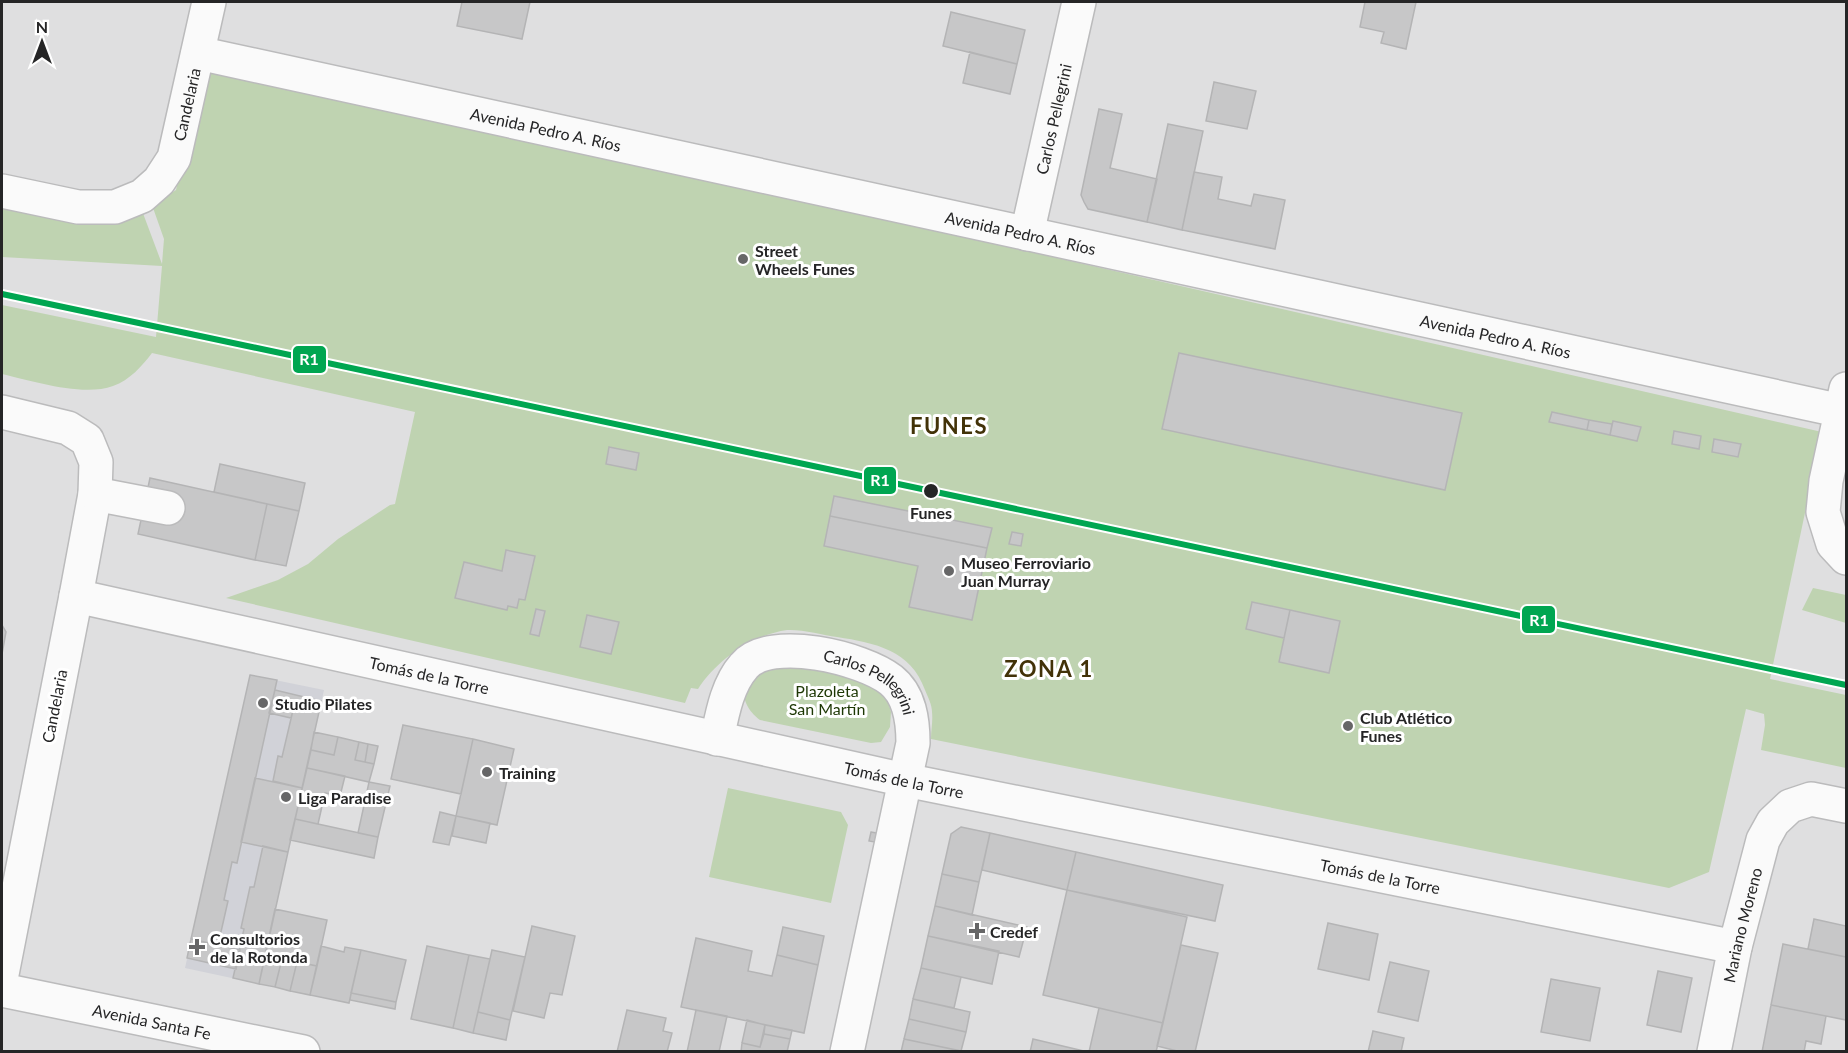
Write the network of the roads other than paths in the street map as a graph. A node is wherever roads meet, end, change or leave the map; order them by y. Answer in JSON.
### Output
{"nodes":[{"id":1,"x":209,"y":2,"type":"edge"},
{"id":2,"x":1079,"y":2,"type":"edge"},
{"id":3,"x":198,"y":53,"type":"junction"},
{"id":4,"x":2,"y":191,"type":"edge"},
{"id":5,"x":1027,"y":234,"type":"junction"},
{"id":6,"x":1844,"y":400,"type":"edge"},
{"id":7,"x":2,"y":412,"type":"edge"},
{"id":8,"x":95,"y":494,"type":"junction"},
{"id":9,"x":168,"y":508,"type":"dead end"},
{"id":10,"x":1840,"y":551,"type":"edge"},
{"id":11,"x":76,"y":596,"type":"junction"},
{"id":12,"x":717,"y":739,"type":"junction"},
{"id":13,"x":905,"y":780,"type":"junction"},
{"id":14,"x":1846,"y":806,"type":"edge"},
{"id":15,"x":1735,"y":947,"type":"junction"},
{"id":16,"x":2,"y":974,"type":"edge"},
{"id":17,"x":2,"y":990,"type":"edge"},
{"id":18,"x":303,"y":1052,"type":"edge"},
{"id":19,"x":847,"y":1052,"type":"edge"},
{"id":20,"x":1714,"y":1052,"type":"edge"}],
"edges":[{"from":1,"to":3,"type":"street","name":"Candelaria"},
{"from":2,"to":5,"type":"street","name":"Carlos Pellegrini"},
{"from":3,"to":4,"type":"street","name":"Candelaria"},
{"from":3,"to":5,"type":"street","name":"Avenida Pedro A. Ríos"},
{"from":5,"to":6,"type":"street","name":"Avenida Pedro A. Ríos"},
{"from":6,"to":10,"type":"street"},
{"from":7,"to":8,"type":"street","name":"Candelaria"},
{"from":8,"to":9,"type":"street"},
{"from":8,"to":11,"type":"street","name":"Candelaria"},
{"from":11,"to":12,"type":"street","name":"Tomás de la Torre"},
{"from":11,"to":16,"type":"street","name":"Candelaria"},
{"from":12,"to":13,"type":"street","name":"Tomás de la Torre"},
{"from":12,"to":13,"type":"street","name":"Carlos Pellegrini"},
{"from":13,"to":15,"type":"street","name":"Tomás de la Torre"},
{"from":13,"to":19,"type":"street","name":"Carlos Pellegrini"},
{"from":14,"to":15,"type":"street","name":"Mariano Moreno"},
{"from":15,"to":20,"type":"street","name":"Mariano Moreno"},
{"from":17,"to":18,"type":"street","name":"Avenida Santa Fe"}]}
